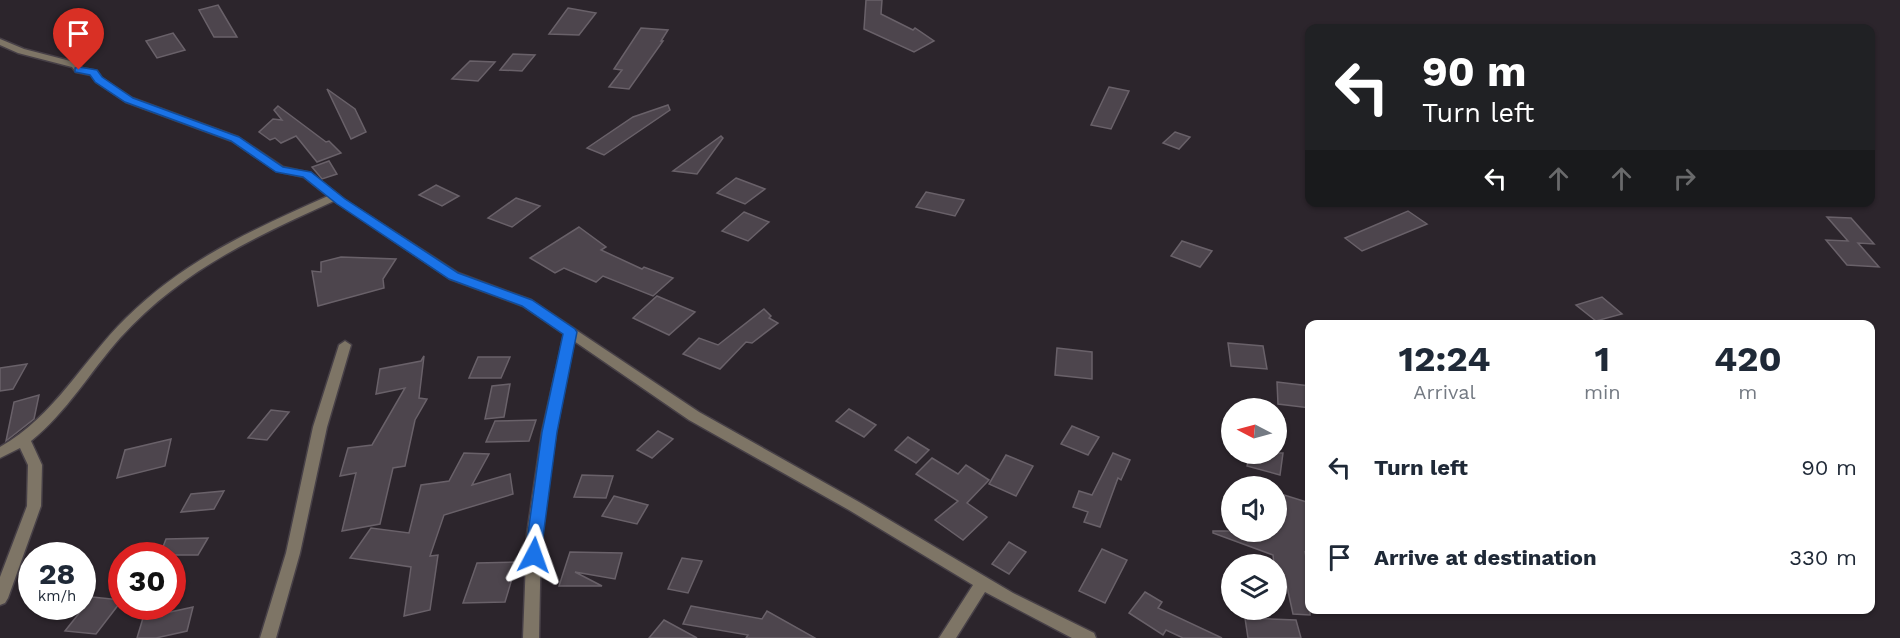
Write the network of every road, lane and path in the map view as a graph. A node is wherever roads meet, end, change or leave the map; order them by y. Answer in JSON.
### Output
{"nodes":[{"id":1,"x":0,"y":42,"type":"edge"},
{"id":2,"x":335,"y":197,"type":"junction"},
{"id":3,"x":570,"y":332,"type":"junction"},
{"id":4,"x":345,"y":345,"type":"dead end"},
{"id":5,"x":23,"y":439,"type":"junction"},
{"id":6,"x":0,"y":453,"type":"edge"},
{"id":7,"x":983,"y":583,"type":"junction"},
{"id":8,"x":0,"y":598,"type":"edge"},
{"id":9,"x":268,"y":638,"type":"edge"},
{"id":10,"x":531,"y":638,"type":"edge"},
{"id":11,"x":947,"y":638,"type":"edge"},
{"id":12,"x":1088,"y":638,"type":"edge"}],
"edges":[{"from":1,"to":2,"type":"street"},
{"from":2,"to":3,"type":"street"},
{"from":2,"to":5,"type":"street"},
{"from":3,"to":7,"type":"street"},
{"from":3,"to":10,"type":"street"},
{"from":4,"to":9,"type":"street"},
{"from":5,"to":6,"type":"street"},
{"from":5,"to":8,"type":"street"},
{"from":7,"to":11,"type":"street"},
{"from":7,"to":12,"type":"street"}]}
